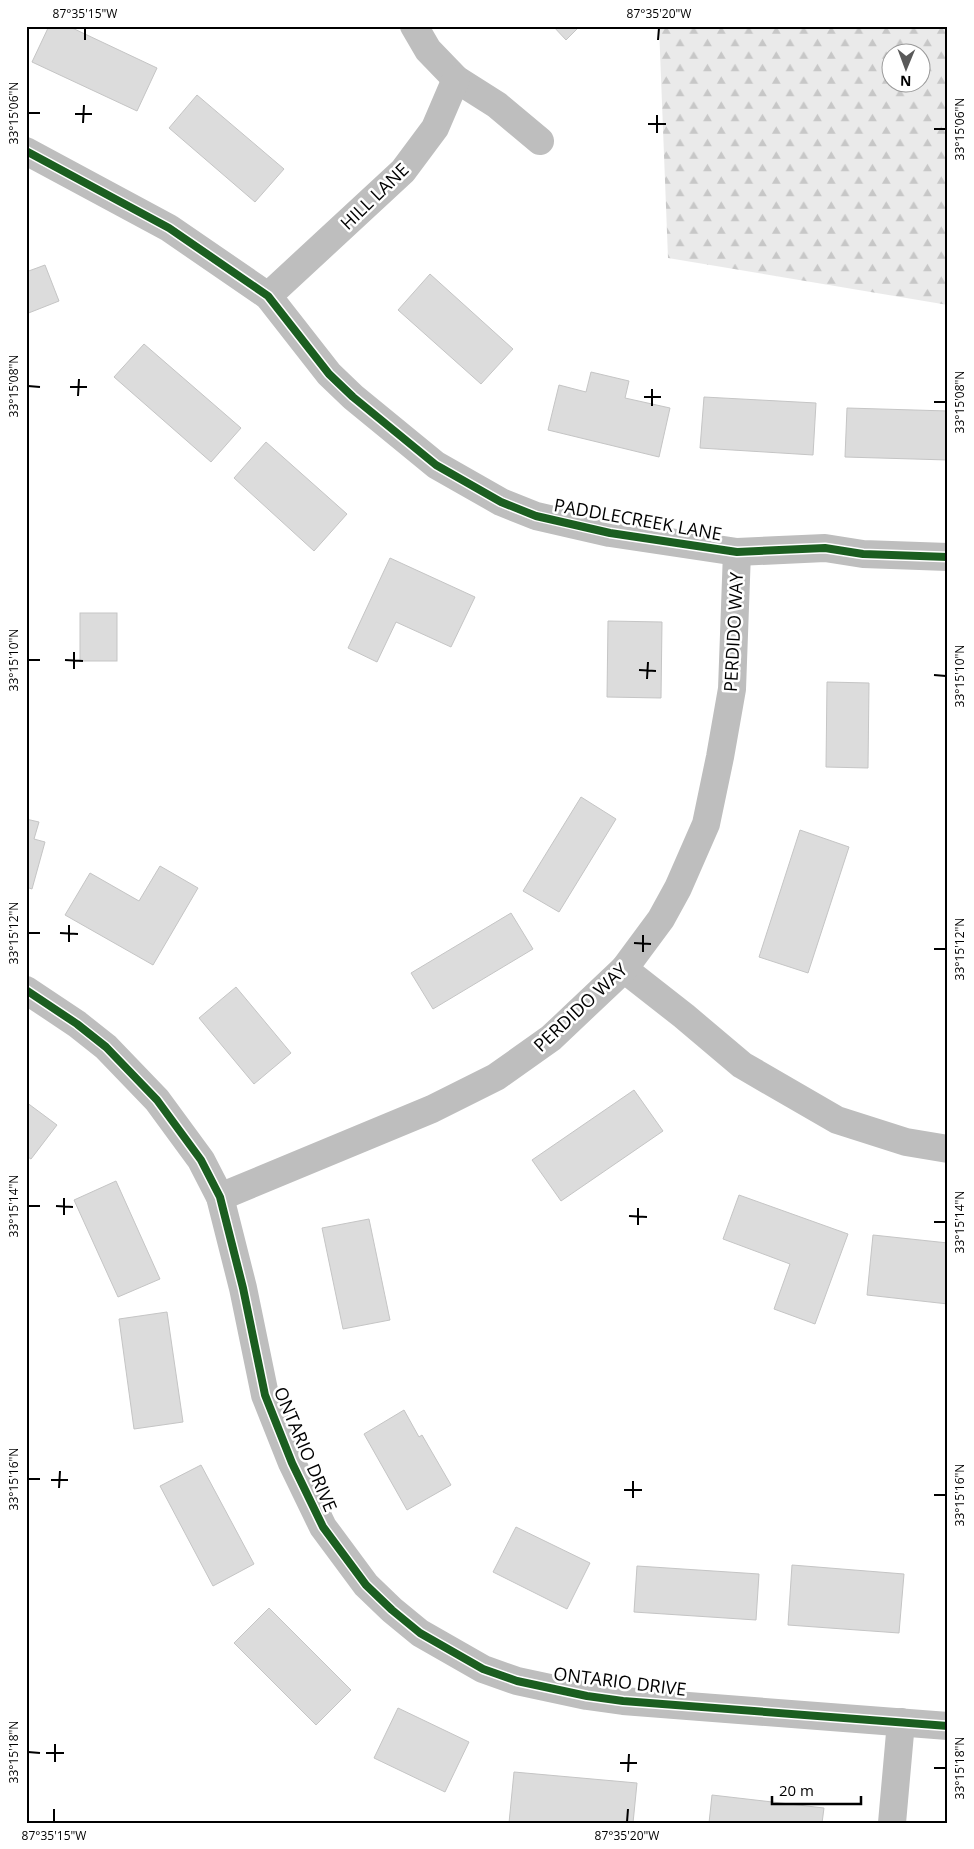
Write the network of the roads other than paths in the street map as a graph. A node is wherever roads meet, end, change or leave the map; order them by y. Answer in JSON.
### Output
{"nodes":[{"id":1,"x":414,"y":26,"type":"edge"},
{"id":2,"x":456,"y":78,"type":"junction"},
{"id":3,"x":540,"y":142,"type":"dead end"},
{"id":4,"x":26,"y":151,"type":"edge"},
{"id":5,"x":268,"y":296,"type":"junction"},
{"id":6,"x":737,"y":552,"type":"junction"},
{"id":7,"x":948,"y":557,"type":"edge"},
{"id":8,"x":624,"y":969,"type":"junction"},
{"id":9,"x":26,"y":990,"type":"edge"},
{"id":10,"x":948,"y":1149,"type":"edge"},
{"id":11,"x":220,"y":1196,"type":"junction"},
{"id":12,"x":901,"y":1722,"type":"junction"},
{"id":13,"x":948,"y":1726,"type":"edge"},
{"id":14,"x":892,"y":1823,"type":"edge"}],
"edges":[{"from":1,"to":2,"type":"street"},
{"from":2,"to":3,"type":"street"},
{"from":2,"to":5,"type":"street","name":"HILL LANE"},
{"from":4,"to":5,"type":"street","name":"PADDLECREEK LANE"},
{"from":5,"to":6,"type":"street","name":"PADDLECREEK LANE"},
{"from":6,"to":7,"type":"street","name":"PADDLECREEK LANE"},
{"from":6,"to":8,"type":"street","name":"PERDIDO WAY"},
{"from":8,"to":10,"type":"street"},
{"from":8,"to":11,"type":"street","name":"PERDIDO WAY"},
{"from":9,"to":11,"type":"street","name":"ONTARIO DRIVE"},
{"from":11,"to":12,"type":"street","name":"ONTARIO DRIVE"},
{"from":12,"to":13,"type":"street","name":"ONTARIO DRIVE"},
{"from":12,"to":14,"type":"street"}]}
